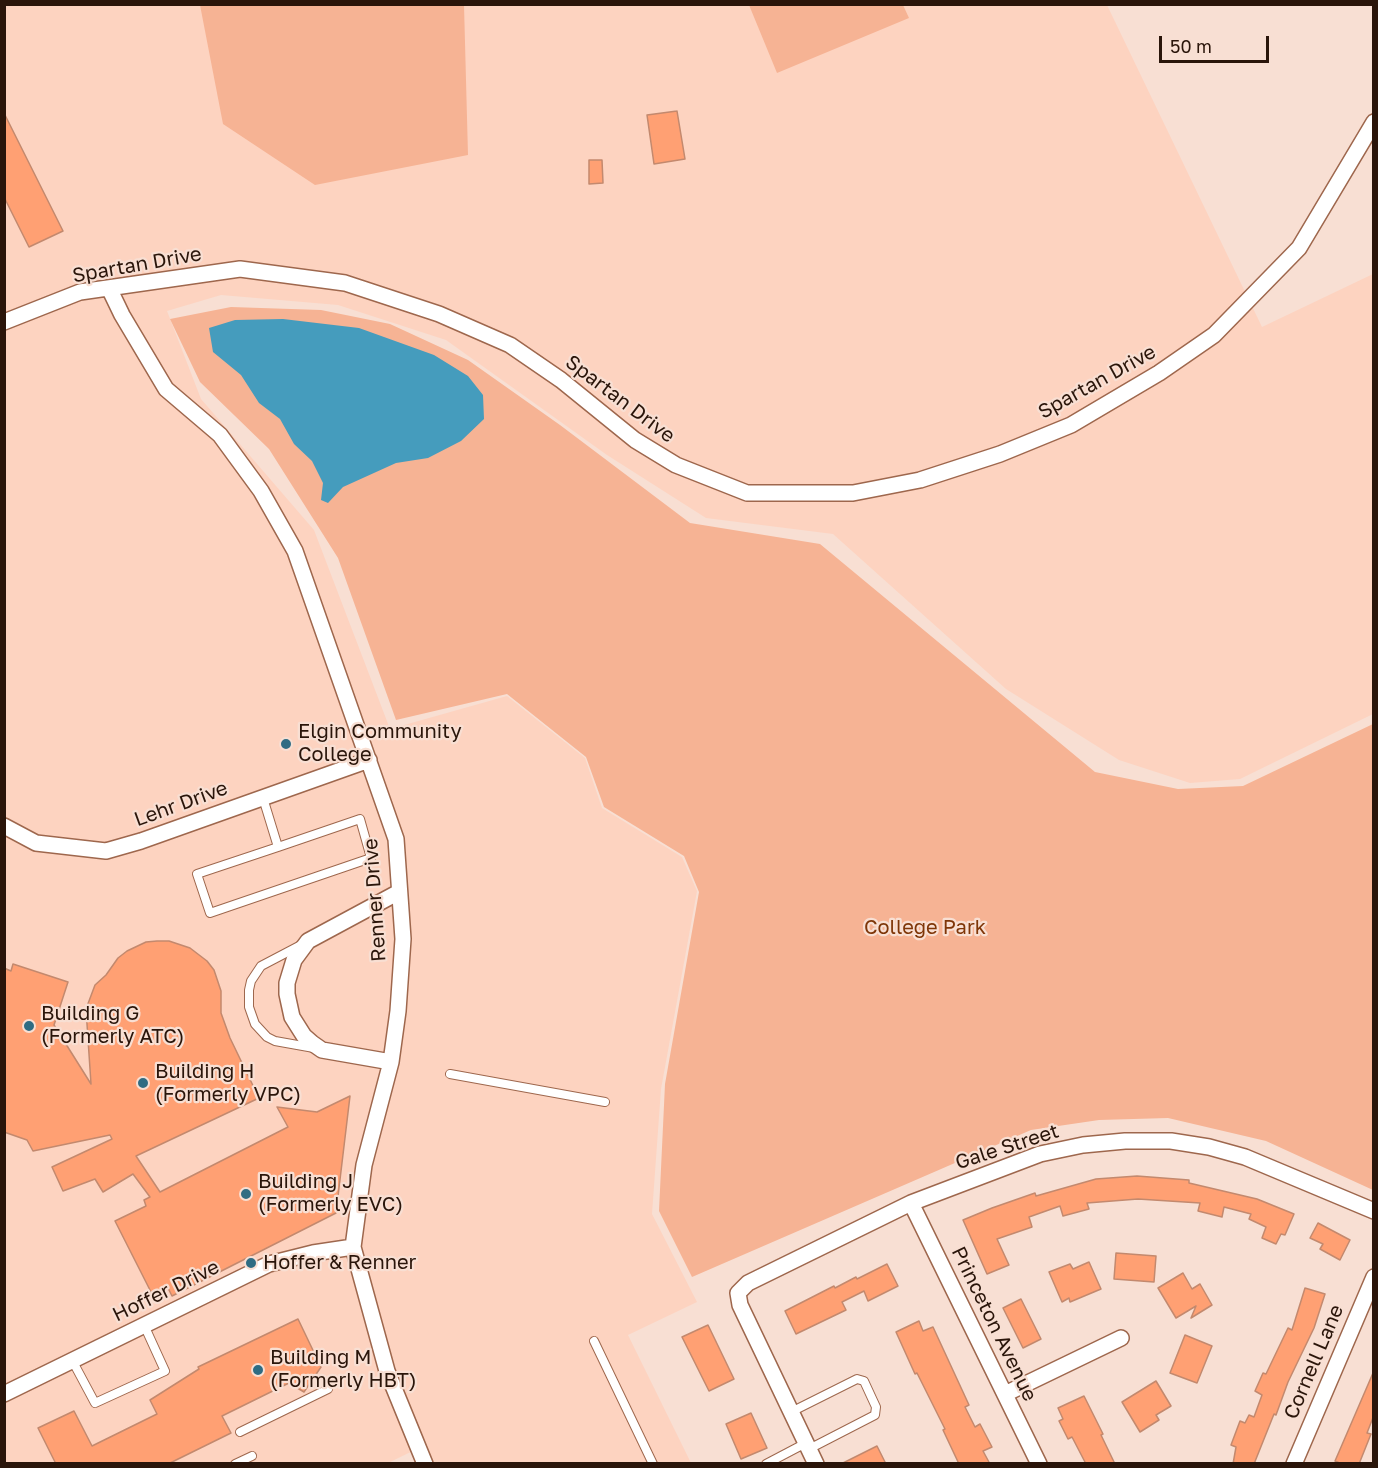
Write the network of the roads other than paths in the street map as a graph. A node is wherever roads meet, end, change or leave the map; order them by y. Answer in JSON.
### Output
{"nodes":[{"id":1,"x":1374,"y":122,"type":"edge"},
{"id":2,"x":109,"y":288,"type":"junction"},
{"id":3,"x":4,"y":322,"type":"edge"},
{"id":4,"x":369,"y":760,"type":"junction"},
{"id":5,"x":262,"y":797,"type":"junction"},
{"id":6,"x":4,"y":826,"type":"edge"},
{"id":7,"x":278,"y":848,"type":"junction"},
{"id":8,"x":399,"y":892,"type":"junction"},
{"id":9,"x":308,"y":941,"type":"junction"},
{"id":10,"x":322,"y":1050,"type":"junction"},
{"id":11,"x":391,"y":1062,"type":"junction"},
{"id":12,"x":450,"y":1074,"type":"dead end"},
{"id":13,"x":605,"y":1102,"type":"dead end"},
{"id":14,"x":911,"y":1203,"type":"junction"},
{"id":15,"x":1374,"y":1211,"type":"edge"},
{"id":16,"x":353,"y":1247,"type":"junction"},
{"id":17,"x":1374,"y":1277,"type":"edge"},
{"id":18,"x":144,"y":1325,"type":"junction"},
{"id":19,"x":1122,"y":1338,"type":"dead end"},
{"id":20,"x":594,"y":1341,"type":"dead end"},
{"id":21,"x":72,"y":1360,"type":"junction"},
{"id":22,"x":328,"y":1389,"type":"dead end"},
{"id":23,"x":4,"y":1394,"type":"edge"},
{"id":24,"x":1005,"y":1394,"type":"junction"},
{"id":25,"x":791,"y":1412,"type":"junction"},
{"id":26,"x":240,"y":1432,"type":"dead end"},
{"id":27,"x":808,"y":1446,"type":"junction"},
{"id":28,"x":252,"y":1456,"type":"dead end"},
{"id":29,"x":235,"y":1464,"type":"edge"},
{"id":30,"x":424,"y":1464,"type":"edge"},
{"id":31,"x":653,"y":1464,"type":"edge"},
{"id":32,"x":766,"y":1464,"type":"edge"},
{"id":33,"x":816,"y":1464,"type":"edge"},
{"id":34,"x":1039,"y":1464,"type":"edge"},
{"id":35,"x":1294,"y":1464,"type":"edge"}],
"edges":[{"from":1,"to":2,"type":"street","name":"Spartan Drive"},
{"from":2,"to":3,"type":"street","name":"Spartan Drive"},
{"from":2,"to":4,"type":"street","name":"Renner Drive"},
{"from":4,"to":5,"type":"street","name":"Lehr Drive"},
{"from":4,"to":8,"type":"street","name":"Renner Drive"},
{"from":5,"to":6,"type":"street","name":"Lehr Drive"},
{"from":5,"to":7,"type":"lane"},
{"from":7,"to":7,"type":"lane"},
{"from":8,"to":9,"type":"street"},
{"from":8,"to":11,"type":"street","name":"Renner Drive"},
{"from":9,"to":10,"type":"street"},
{"from":9,"to":10,"type":"lane"},
{"from":10,"to":11,"type":"street"},
{"from":11,"to":16,"type":"street","name":"Renner Drive"},
{"from":12,"to":13,"type":"lane"},
{"from":14,"to":15,"type":"street","name":"Gale Street"},
{"from":14,"to":24,"type":"street","name":"Princeton Avenue"},
{"from":14,"to":25,"type":"street","name":"Gale Street"},
{"from":16,"to":18,"type":"street","name":"Hoffer Drive"},
{"from":16,"to":30,"type":"street","name":"Renner Drive"},
{"from":17,"to":35,"type":"street","name":"Cornell Lane"},
{"from":18,"to":21,"type":"street","name":"Hoffer Drive"},
{"from":18,"to":21,"type":"lane"},
{"from":19,"to":24,"type":"street"},
{"from":20,"to":31,"type":"lane"},
{"from":21,"to":23,"type":"street","name":"Hoffer Drive"},
{"from":22,"to":26,"type":"lane"},
{"from":24,"to":34,"type":"street","name":"Princeton Avenue"},
{"from":25,"to":27,"type":"street"},
{"from":25,"to":27,"type":"lane"},
{"from":27,"to":32,"type":"lane"},
{"from":27,"to":33,"type":"street"},
{"from":28,"to":29,"type":"lane"}]}
